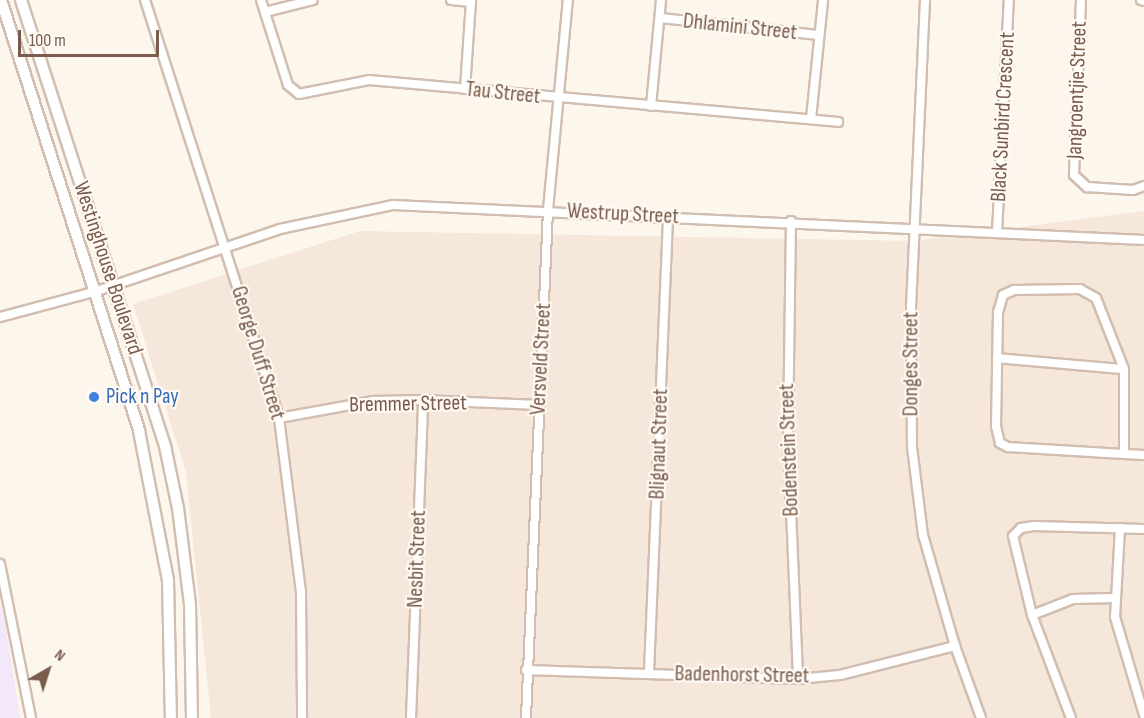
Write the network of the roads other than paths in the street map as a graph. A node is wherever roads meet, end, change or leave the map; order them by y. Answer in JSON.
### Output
{"nodes":[{"id":1,"x":1,"y":0,"type":"edge"},
{"id":2,"x":21,"y":0,"type":"edge"},
{"id":3,"x":145,"y":0,"type":"edge"},
{"id":4,"x":261,"y":0,"type":"edge"},
{"id":5,"x":313,"y":0,"type":"edge"},
{"id":6,"x":451,"y":0,"type":"edge"},
{"id":7,"x":568,"y":0,"type":"edge"},
{"id":8,"x":661,"y":0,"type":"edge"},
{"id":9,"x":824,"y":0,"type":"edge"},
{"id":10,"x":926,"y":0,"type":"edge"},
{"id":11,"x":1009,"y":0,"type":"edge"},
{"id":12,"x":1081,"y":0,"type":"edge"},
{"id":13,"x":471,"y":1,"type":"edge"},
{"id":14,"x":265,"y":12,"type":"junction"},
{"id":15,"x":660,"y":18,"type":"junction"},
{"id":16,"x":819,"y":35,"type":"junction"},
{"id":17,"x":465,"y":89,"type":"junction"},
{"id":18,"x":558,"y":99,"type":"junction"},
{"id":19,"x":651,"y":106,"type":"junction"},
{"id":20,"x":811,"y":119,"type":"junction"},
{"id":21,"x":838,"y":122,"type":"dead end"},
{"id":22,"x":1144,"y":186,"type":"edge"},
{"id":23,"x":548,"y":210,"type":"junction"},
{"id":24,"x":668,"y":216,"type":"junction"},
{"id":25,"x":790,"y":221,"type":"junction"},
{"id":26,"x":917,"y":226,"type":"junction"},
{"id":27,"x":997,"y":233,"type":"junction"},
{"id":28,"x":1144,"y":240,"type":"edge"},
{"id":29,"x":226,"y":248,"type":"junction"},
{"id":30,"x":112,"y":285,"type":"junction"},
{"id":31,"x":97,"y":291,"type":"junction"},
{"id":32,"x":0,"y":317,"type":"edge"},
{"id":33,"x":997,"y":358,"type":"junction"},
{"id":34,"x":1124,"y":369,"type":"junction"},
{"id":35,"x":423,"y":399,"type":"junction"},
{"id":36,"x":539,"y":405,"type":"junction"},
{"id":37,"x":279,"y":418,"type":"junction"},
{"id":38,"x":1124,"y":454,"type":"junction"},
{"id":39,"x":1144,"y":455,"type":"edge"},
{"id":40,"x":1120,"y":528,"type":"junction"},
{"id":41,"x":1144,"y":529,"type":"edge"},
{"id":42,"x":0,"y":564,"type":"edge"},
{"id":43,"x":1114,"y":598,"type":"junction"},
{"id":44,"x":1032,"y":615,"type":"junction"},
{"id":45,"x":955,"y":646,"type":"junction"},
{"id":46,"x":526,"y":670,"type":"junction"},
{"id":47,"x":650,"y":672,"type":"junction"},
{"id":48,"x":798,"y":679,"type":"junction"},
{"id":49,"x":1144,"y":715,"type":"edge"},
{"id":50,"x":31,"y":718,"type":"edge"},
{"id":51,"x":171,"y":718,"type":"edge"},
{"id":52,"x":192,"y":718,"type":"edge"},
{"id":53,"x":302,"y":718,"type":"edge"},
{"id":54,"x":411,"y":718,"type":"edge"},
{"id":55,"x":525,"y":718,"type":"edge"},
{"id":56,"x":981,"y":718,"type":"edge"},
{"id":57,"x":1071,"y":718,"type":"edge"}],
"edges":[{"from":1,"to":31,"type":"street","name":"Westinghouse Boulevard"},
{"from":2,"to":30,"type":"street","name":"Westinghouse Boulevard"},
{"from":3,"to":29,"type":"street","name":"George Duff Street"},
{"from":4,"to":14,"type":"street","name":"Tau Street"},
{"from":5,"to":14,"type":"street"},
{"from":6,"to":13,"type":"street"},
{"from":7,"to":18,"type":"street","name":"Versveld Street"},
{"from":8,"to":15,"type":"street"},
{"from":9,"to":16,"type":"street"},
{"from":10,"to":26,"type":"street","name":"Donges Street"},
{"from":11,"to":27,"type":"street","name":"Black Sunbird Crescent"},
{"from":12,"to":22,"type":"street","name":"Jangroentjie Street"},
{"from":13,"to":17,"type":"street"},
{"from":14,"to":17,"type":"street","name":"Tau Street"},
{"from":15,"to":16,"type":"street","name":"Dhlamini Street"},
{"from":15,"to":19,"type":"street"},
{"from":16,"to":20,"type":"street"},
{"from":17,"to":18,"type":"street","name":"Tau Street"},
{"from":18,"to":19,"type":"street","name":"Tau Street"},
{"from":18,"to":23,"type":"street","name":"Versveld Street"},
{"from":19,"to":20,"type":"street","name":"Tau Street"},
{"from":20,"to":21,"type":"street","name":"Tau Street"},
{"from":23,"to":24,"type":"street","name":"Westrup Street"},
{"from":23,"to":29,"type":"street","name":"Westrup Street"},
{"from":23,"to":36,"type":"street","name":"Versveld Street"},
{"from":24,"to":25,"type":"street","name":"Westrup Street"},
{"from":24,"to":47,"type":"street","name":"Blignaut Street"},
{"from":25,"to":26,"type":"street","name":"Westrup Street"},
{"from":25,"to":48,"type":"street","name":"Bodenstein Street"},
{"from":26,"to":27,"type":"street","name":"Westrup Street"},
{"from":26,"to":45,"type":"street","name":"Donges Street"},
{"from":27,"to":28,"type":"street","name":"Westrup Street"},
{"from":29,"to":30,"type":"street","name":"Westrup Street"},
{"from":29,"to":37,"type":"street","name":"George Duff Street"},
{"from":30,"to":31,"type":"street","name":"Westrup Street"},
{"from":30,"to":52,"type":"street","name":"Westinghouse Boulevard"},
{"from":31,"to":32,"type":"street","name":"Westrup Street"},
{"from":31,"to":51,"type":"street","name":"Westinghouse Boulevard"},
{"from":33,"to":34,"type":"street"},
{"from":33,"to":34,"type":"street"},
{"from":33,"to":38,"type":"street"},
{"from":34,"to":38,"type":"street"},
{"from":35,"to":36,"type":"street","name":"Bremmer Street"},
{"from":35,"to":37,"type":"street","name":"Bremmer Street"},
{"from":35,"to":54,"type":"street","name":"Nesbit Street"},
{"from":36,"to":46,"type":"street","name":"Versveld Street"},
{"from":37,"to":53,"type":"street","name":"George Duff Street"},
{"from":38,"to":39,"type":"street"},
{"from":40,"to":41,"type":"street"},
{"from":40,"to":43,"type":"street"},
{"from":40,"to":44,"type":"street"},
{"from":42,"to":50,"type":"street"},
{"from":43,"to":44,"type":"street"},
{"from":43,"to":49,"type":"street"},
{"from":44,"to":57,"type":"street"},
{"from":45,"to":48,"type":"street","name":"Badenhorst Street"},
{"from":45,"to":56,"type":"street","name":"Donges Street"},
{"from":46,"to":47,"type":"street","name":"Badenhorst Street"},
{"from":46,"to":55,"type":"street","name":"Versveld Street"},
{"from":47,"to":48,"type":"street","name":"Badenhorst Street"}]}
